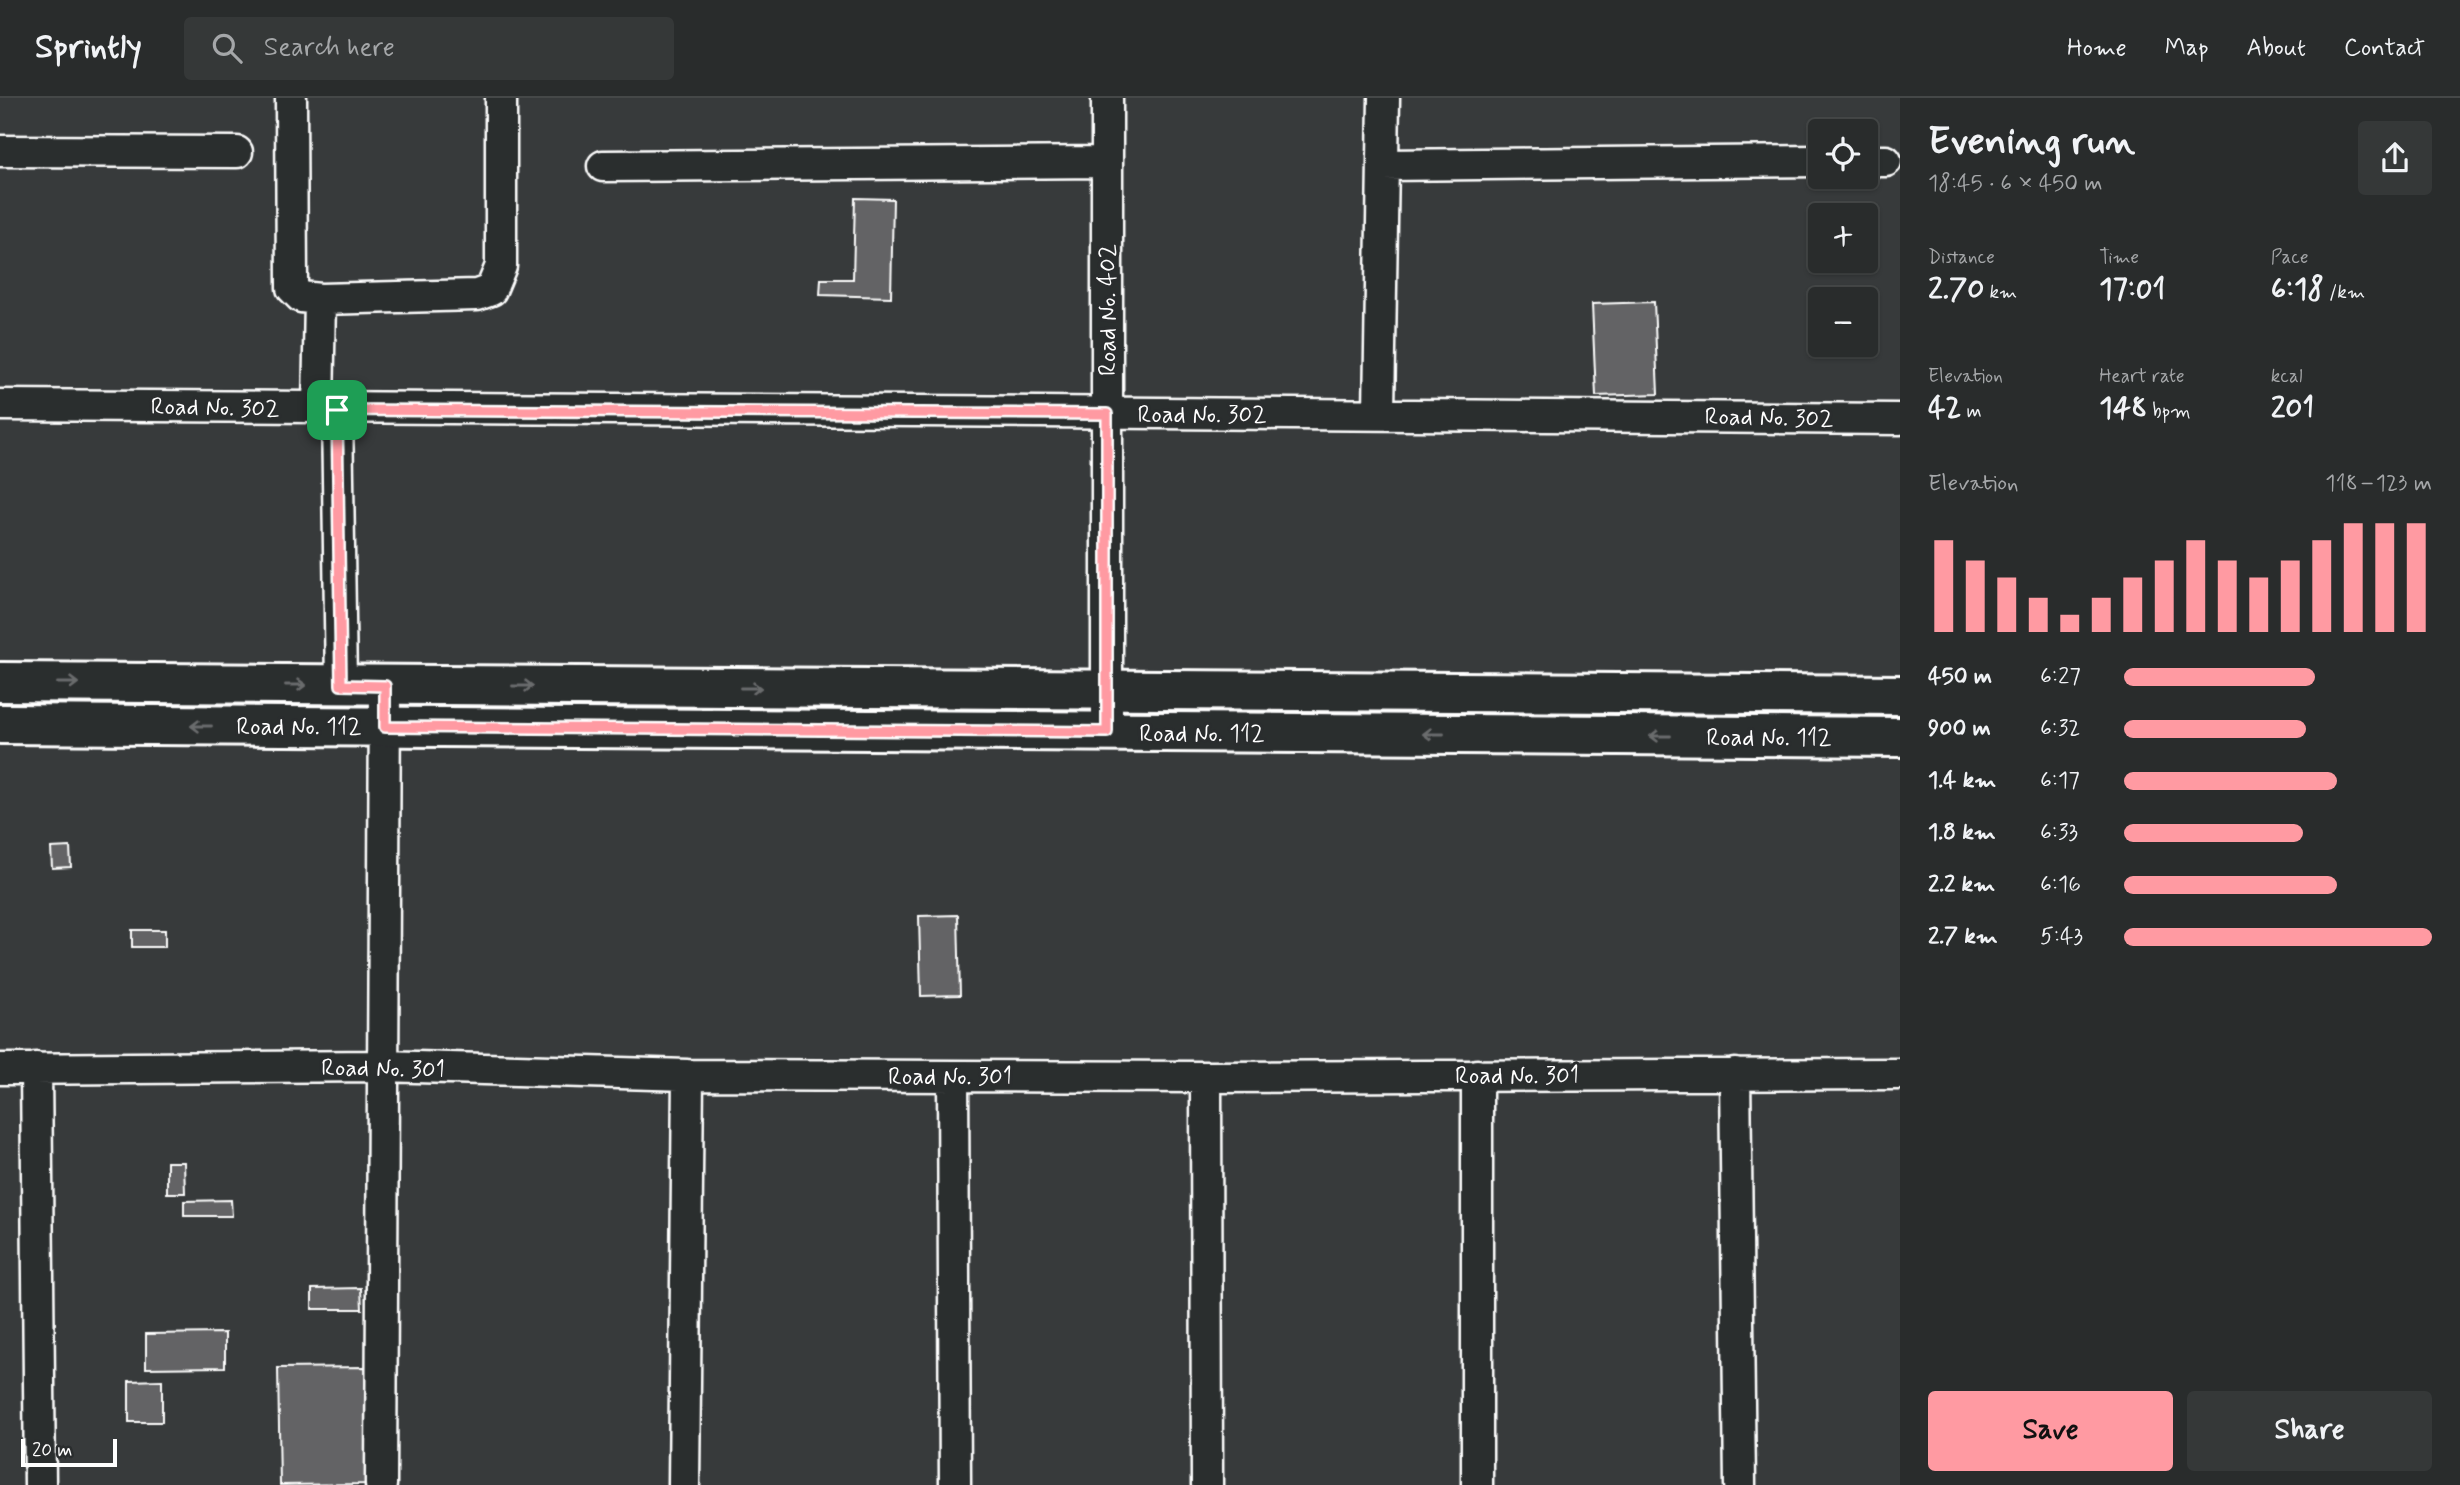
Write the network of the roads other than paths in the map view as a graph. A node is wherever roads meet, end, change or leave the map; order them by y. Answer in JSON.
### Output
{"nodes":[{"id":1,"x":291,"y":98,"type":"edge"},
{"id":2,"x":501,"y":98,"type":"edge"},
{"id":3,"x":1107,"y":98,"type":"edge"},
{"id":4,"x":1384,"y":98,"type":"edge"},
{"id":5,"x":0,"y":151,"type":"edge"},
{"id":6,"x":237,"y":152,"type":"dead end"},
{"id":7,"x":1808,"y":161,"type":"edge"},
{"id":8,"x":1107,"y":162,"type":"junction"},
{"id":9,"x":1383,"y":165,"type":"junction"},
{"id":10,"x":603,"y":166,"type":"dead end"},
{"id":11,"x":320,"y":299,"type":"junction"},
{"id":12,"x":0,"y":405,"type":"edge"},
{"id":13,"x":328,"y":409,"type":"junction"},
{"id":14,"x":1379,"y":412,"type":"junction"},
{"id":15,"x":1107,"y":414,"type":"junction"},
{"id":16,"x":1900,"y":419,"type":"edge"},
{"id":17,"x":0,"y":682,"type":"edge"},
{"id":18,"x":341,"y":685,"type":"junction"},
{"id":19,"x":385,"y":686,"type":"junction"},
{"id":20,"x":1107,"y":690,"type":"junction"},
{"id":21,"x":1900,"y":695,"type":"edge"},
{"id":22,"x":0,"y":724,"type":"edge"},
{"id":23,"x":385,"y":727,"type":"junction"},
{"id":24,"x":1107,"y":732,"type":"junction"},
{"id":25,"x":1900,"y":737,"type":"edge"},
{"id":26,"x":382,"y":1066,"type":"junction"},
{"id":27,"x":36,"y":1068,"type":"junction"},
{"id":28,"x":0,"y":1069,"type":"edge"},
{"id":29,"x":1735,"y":1074,"type":"junction"},
{"id":30,"x":1900,"y":1074,"type":"edge"},
{"id":31,"x":688,"y":1075,"type":"junction"},
{"id":32,"x":1476,"y":1075,"type":"junction"},
{"id":33,"x":953,"y":1076,"type":"junction"},
{"id":34,"x":1206,"y":1077,"type":"junction"},
{"id":35,"x":40,"y":1485,"type":"edge"},
{"id":36,"x":381,"y":1485,"type":"edge"},
{"id":37,"x":684,"y":1485,"type":"edge"},
{"id":38,"x":955,"y":1485,"type":"edge"},
{"id":39,"x":1207,"y":1485,"type":"edge"},
{"id":40,"x":1476,"y":1485,"type":"edge"},
{"id":41,"x":1740,"y":1485,"type":"edge"}],
"edges":[{"from":1,"to":11,"type":"street"},
{"from":2,"to":11,"type":"street"},
{"from":3,"to":8,"type":"street","name":"Road No. 402"},
{"from":4,"to":9,"type":"street"},
{"from":5,"to":6,"type":"street"},
{"from":7,"to":9,"type":"street"},
{"from":8,"to":10,"type":"street"},
{"from":8,"to":15,"type":"street","name":"Road No. 402"},
{"from":9,"to":14,"type":"street"},
{"from":11,"to":13,"type":"street"},
{"from":12,"to":13,"type":"street","name":"Road No. 302"},
{"from":13,"to":15,"type":"street","name":"Road No. 302"},
{"from":13,"to":18,"type":"street"},
{"from":14,"to":15,"type":"street","name":"Road No. 302"},
{"from":14,"to":16,"type":"street","name":"Road No. 302"},
{"from":15,"to":20,"type":"street","name":"Road No. 402"},
{"from":17,"to":18,"type":"street","name":"Road No. 112","one_way":true},
{"from":18,"to":19,"type":"street","name":"Road No. 112"},
{"from":19,"to":20,"type":"street","name":"Road No. 112","one_way":true},
{"from":19,"to":23,"type":"street"},
{"from":20,"to":21,"type":"street","name":"Road No. 112"},
{"from":20,"to":24,"type":"street","name":"Road No. 402"},
{"from":23,"to":22,"type":"street","name":"Road No. 112","one_way":true},
{"from":23,"to":24,"type":"street","name":"Road No. 112"},
{"from":23,"to":26,"type":"street"},
{"from":25,"to":24,"type":"street","name":"Road No. 112","one_way":true},
{"from":26,"to":27,"type":"street","name":"Road No. 301"},
{"from":26,"to":31,"type":"street","name":"Road No. 301"},
{"from":26,"to":36,"type":"street"},
{"from":27,"to":28,"type":"street","name":"Road No. 301"},
{"from":27,"to":35,"type":"street"},
{"from":29,"to":30,"type":"street","name":"Road No. 301"},
{"from":29,"to":32,"type":"street","name":"Road No. 301"},
{"from":29,"to":41,"type":"street"},
{"from":31,"to":33,"type":"street","name":"Road No. 301"},
{"from":31,"to":37,"type":"street"},
{"from":32,"to":34,"type":"street","name":"Road No. 301"},
{"from":32,"to":40,"type":"street"},
{"from":33,"to":34,"type":"street","name":"Road No. 301"},
{"from":33,"to":38,"type":"street"},
{"from":34,"to":39,"type":"street"}]}
